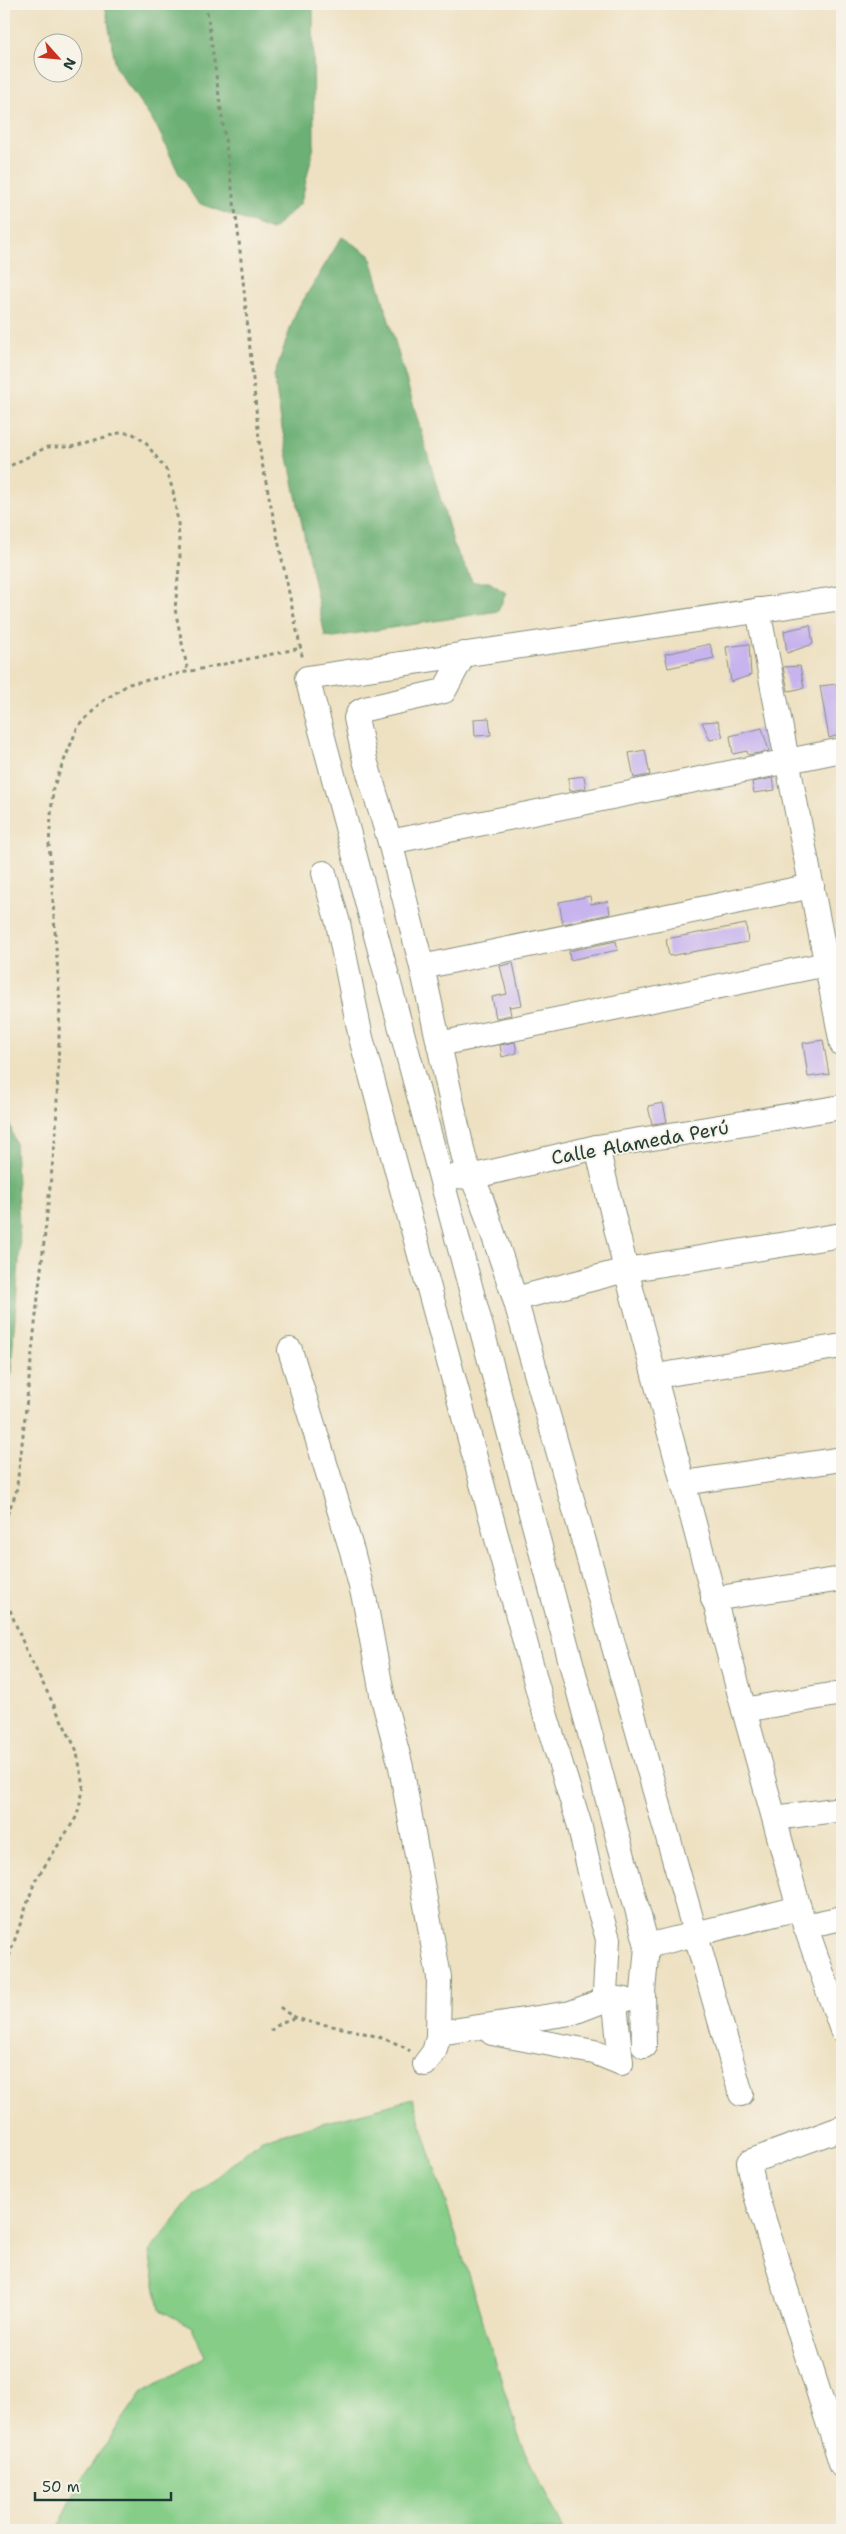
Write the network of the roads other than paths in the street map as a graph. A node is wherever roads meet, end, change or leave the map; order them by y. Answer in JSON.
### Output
{"nodes":[{"id":1,"x":842,"y":598,"type":"edge"},
{"id":2,"x":758,"y":610,"type":"junction"},
{"id":3,"x":464,"y":654,"type":"junction"},
{"id":4,"x":842,"y":750,"type":"edge"},
{"id":5,"x":787,"y":760,"type":"junction"},
{"id":6,"x":390,"y":842,"type":"junction"},
{"id":7,"x":324,"y":873,"type":"dead end"},
{"id":8,"x":812,"y":886,"type":"junction"},
{"id":9,"x":834,"y":962,"type":"edge"},
{"id":10,"x":422,"y":967,"type":"junction"},
{"id":11,"x":439,"y":1044,"type":"junction"},
{"id":12,"x":842,"y":1044,"type":"edge"},
{"id":13,"x":842,"y":1107,"type":"edge"},
{"id":14,"x":597,"y":1148,"type":"junction"},
{"id":15,"x":439,"y":1174,"type":"junction"},
{"id":16,"x":472,"y":1177,"type":"junction"},
{"id":17,"x":842,"y":1235,"type":"edge"},
{"id":18,"x":626,"y":1270,"type":"junction"},
{"id":19,"x":514,"y":1299,"type":"junction"},
{"id":20,"x":842,"y":1346,"type":"edge"},
{"id":21,"x":290,"y":1350,"type":"dead end"},
{"id":22,"x":656,"y":1376,"type":"junction"},
{"id":23,"x":842,"y":1459,"type":"edge"},
{"id":24,"x":684,"y":1483,"type":"junction"},
{"id":25,"x":842,"y":1579,"type":"edge"},
{"id":26,"x":713,"y":1599,"type":"junction"},
{"id":27,"x":842,"y":1693,"type":"edge"},
{"id":28,"x":744,"y":1710,"type":"junction"},
{"id":29,"x":842,"y":1809,"type":"edge"},
{"id":30,"x":775,"y":1818,"type":"junction"},
{"id":31,"x":802,"y":1917,"type":"junction"},
{"id":32,"x":842,"y":1918,"type":"edge"},
{"id":33,"x":695,"y":1936,"type":"junction"},
{"id":34,"x":647,"y":1946,"type":"junction"},
{"id":35,"x":610,"y":1998,"type":"junction"},
{"id":36,"x":643,"y":2003,"type":"junction"},
{"id":37,"x":464,"y":2029,"type":"junction"},
{"id":38,"x":842,"y":2030,"type":"edge"},
{"id":39,"x":439,"y":2033,"type":"junction"},
{"id":40,"x":644,"y":2046,"type":"dead end"},
{"id":41,"x":425,"y":2064,"type":"road end"},
{"id":42,"x":742,"y":2094,"type":"dead end"},
{"id":43,"x":842,"y":2128,"type":"edge"},
{"id":44,"x":842,"y":2466,"type":"edge"}],
"edges":[{"from":1,"to":2,"type":"street"},
{"from":2,"to":3,"type":"street"},
{"from":2,"to":5,"type":"street"},
{"from":3,"to":6,"type":"street"},
{"from":3,"to":15,"type":"street"},
{"from":4,"to":5,"type":"street"},
{"from":5,"to":6,"type":"street"},
{"from":5,"to":8,"type":"street"},
{"from":6,"to":10,"type":"street"},
{"from":7,"to":35,"type":"street"},
{"from":8,"to":9,"type":"street"},
{"from":8,"to":10,"type":"street"},
{"from":9,"to":11,"type":"street"},
{"from":9,"to":12,"type":"street"},
{"from":10,"to":11,"type":"street"},
{"from":11,"to":16,"type":"street"},
{"from":13,"to":14,"type":"street","name":"Calle Alameda Perú"},
{"from":14,"to":16,"type":"street","name":"Calle Alameda Perú"},
{"from":14,"to":18,"type":"street"},
{"from":15,"to":16,"type":"street","name":"Calle Alameda Perú"},
{"from":15,"to":34,"type":"street"},
{"from":16,"to":19,"type":"street"},
{"from":17,"to":18,"type":"street"},
{"from":18,"to":19,"type":"street"},
{"from":18,"to":22,"type":"street"},
{"from":19,"to":33,"type":"street"},
{"from":20,"to":22,"type":"street"},
{"from":21,"to":39,"type":"street"},
{"from":22,"to":24,"type":"street"},
{"from":23,"to":24,"type":"street"},
{"from":24,"to":26,"type":"street"},
{"from":25,"to":26,"type":"street"},
{"from":26,"to":28,"type":"street"},
{"from":27,"to":28,"type":"street"},
{"from":28,"to":30,"type":"street"},
{"from":29,"to":30,"type":"street"},
{"from":30,"to":31,"type":"street"},
{"from":31,"to":32,"type":"street"},
{"from":31,"to":33,"type":"street"},
{"from":31,"to":38,"type":"street"},
{"from":33,"to":34,"type":"street"},
{"from":33,"to":42,"type":"street"},
{"from":34,"to":36,"type":"street"},
{"from":35,"to":36,"type":"street"},
{"from":35,"to":37,"type":"street"},
{"from":35,"to":37,"type":"street"},
{"from":36,"to":40,"type":"street"},
{"from":37,"to":39,"type":"street"},
{"from":39,"to":41,"type":"street"},
{"from":43,"to":44,"type":"street"}]}
